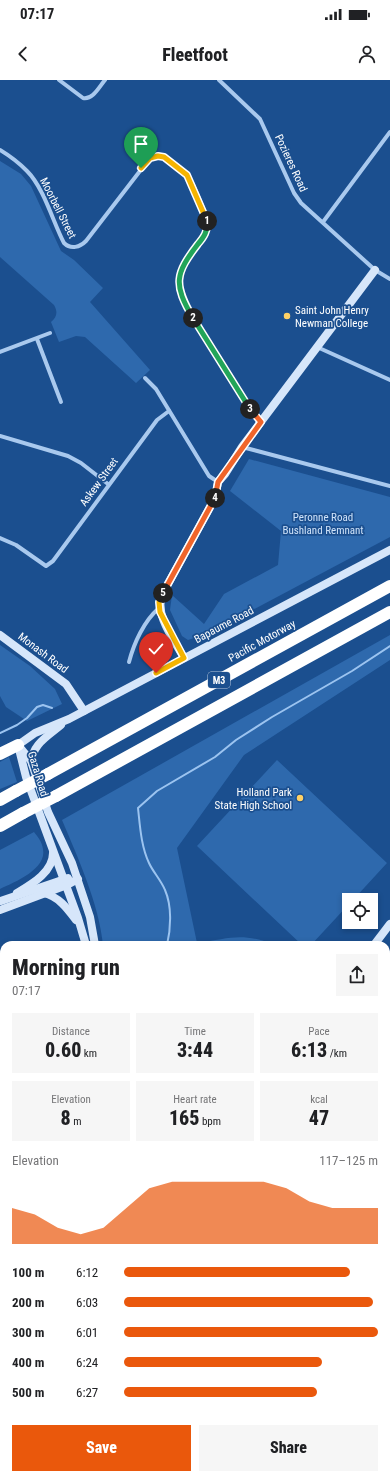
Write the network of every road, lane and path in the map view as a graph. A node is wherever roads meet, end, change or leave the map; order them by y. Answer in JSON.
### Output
{"nodes":[{"id":1,"x":59,"y":80,"type":"edge"},
{"id":2,"x":105,"y":80,"type":"edge"},
{"id":3,"x":219,"y":80,"type":"edge"},
{"id":4,"x":390,"y":132,"type":"edge"},
{"id":5,"x":0,"y":150,"type":"edge"},
{"id":6,"x":323,"y":222,"type":"junction"},
{"id":7,"x":375,"y":270,"type":"junction"},
{"id":8,"x":390,"y":279,"type":"edge"},
{"id":9,"x":50,"y":334,"type":"dead end"},
{"id":10,"x":37,"y":338,"type":"junction"},
{"id":11,"x":316,"y":346,"type":"junction"},
{"id":12,"x":0,"y":352,"type":"edge"},
{"id":13,"x":145,"y":378,"type":"dead end"},
{"id":14,"x":390,"y":380,"type":"edge"},
{"id":15,"x":61,"y":402,"type":"dead end"},
{"id":16,"x":169,"y":411,"type":"junction"},
{"id":17,"x":261,"y":422,"type":"junction"},
{"id":18,"x":0,"y":436,"type":"edge"},
{"id":19,"x":242,"y":447,"type":"junction"},
{"id":20,"x":218,"y":482,"type":"junction"},
{"id":21,"x":108,"y":484,"type":"junction"},
{"id":22,"x":390,"y":486,"type":"edge"},
{"id":23,"x":0,"y":538,"type":"edge"},
{"id":24,"x":390,"y":550,"type":"edge"},
{"id":25,"x":390,"y":586,"type":"edge"},
{"id":26,"x":159,"y":608,"type":"junction"},
{"id":27,"x":390,"y":612,"type":"edge"},
{"id":28,"x":0,"y":635,"type":"edge"},
{"id":29,"x":184,"y":658,"type":"junction"},
{"id":30,"x":129,"y":662,"type":"dead end"},
{"id":31,"x":84,"y":711,"type":"junction"},
{"id":32,"x":69,"y":719,"type":"junction"},
{"id":33,"x":18,"y":745,"type":"junction"},
{"id":34,"x":0,"y":754,"type":"edge"},
{"id":35,"x":32,"y":764,"type":"junction"},
{"id":36,"x":0,"y":800,"type":"edge"},
{"id":37,"x":0,"y":826,"type":"edge"},
{"id":38,"x":52,"y":848,"type":"junction"},
{"id":39,"x":78,"y":878,"type":"junction"},
{"id":40,"x":65,"y":882,"type":"junction"},
{"id":41,"x":44,"y":893,"type":"junction"},
{"id":42,"x":0,"y":901,"type":"edge"},
{"id":43,"x":0,"y":910,"type":"edge"},
{"id":44,"x":390,"y":924,"type":"edge"},
{"id":45,"x":82,"y":929,"type":"junction"},
{"id":46,"x":85,"y":941,"type":"edge"},
{"id":47,"x":94,"y":941,"type":"edge"},
{"id":48,"x":377,"y":941,"type":"edge"}],
"edges":[{"from":1,"to":2,"type":"street"},
{"from":3,"to":6,"type":"street","name":"Pozieres Road"},
{"from":4,"to":6,"type":"street"},
{"from":5,"to":17,"type":"street","name":"Moorbell Street"},
{"from":6,"to":7,"type":"street","name":"Pozieres Road"},
{"from":7,"to":8,"type":"street","name":"Pozieres Road"},
{"from":7,"to":11,"type":"main road"},
{"from":9,"to":10,"type":"street"},
{"from":10,"to":12,"type":"street"},
{"from":10,"to":15,"type":"street"},
{"from":11,"to":14,"type":"street"},
{"from":11,"to":17,"type":"main road"},
{"from":13,"to":16,"type":"street"},
{"from":16,"to":20,"type":"street"},
{"from":16,"to":21,"type":"street","name":"Askew Street"},
{"from":17,"to":19,"type":"main road"},
{"from":18,"to":21,"type":"street"},
{"from":19,"to":20,"type":"main road"},
{"from":19,"to":22,"type":"street"},
{"from":20,"to":26,"type":"main road"},
{"from":21,"to":23,"type":"street","name":"Askew Street"},
{"from":24,"to":29,"type":"main road","name":"Bapaume Road"},
{"from":25,"to":36,"type":"highway","name":"Pacific Motorway","number":"M3","bridge":true},
{"from":26,"to":29,"type":"main road"},
{"from":26,"to":30,"type":"street"},
{"from":27,"to":37,"type":"highway","number":"M3","bridge":true},
{"from":28,"to":31,"type":"main road","name":"Monash Road"},
{"from":29,"to":31,"type":"main road","name":"Bapaume Road"},
{"from":31,"to":32,"type":"main road","name":"Bapaume Road"},
{"from":32,"to":33,"type":"main road","name":"Bapaume Road"},
{"from":32,"to":35,"type":"main road","name":"Bapaume Road"},
{"from":33,"to":34,"type":"highway"},
{"from":33,"to":35,"type":"main road","name":"Gaza Road"},
{"from":33,"to":38,"type":"main road","name":"Gaza Road"},
{"from":35,"to":39,"type":"main road","name":"Gaza Road"},
{"from":38,"to":40,"type":"main road","name":"Gaza Road"},
{"from":38,"to":42,"type":"main road"},
{"from":39,"to":40,"type":"main road"},
{"from":39,"to":47,"type":"main road","name":"Gaza Road"},
{"from":40,"to":41,"type":"main road"},
{"from":40,"to":42,"type":"main road"},
{"from":40,"to":45,"type":"main road","name":"Gaza Road"},
{"from":41,"to":43,"type":"main road"},
{"from":41,"to":45,"type":"main road"},
{"from":44,"to":48,"type":"main road"},
{"from":45,"to":46,"type":"main road","name":"Gaza Road"}]}
